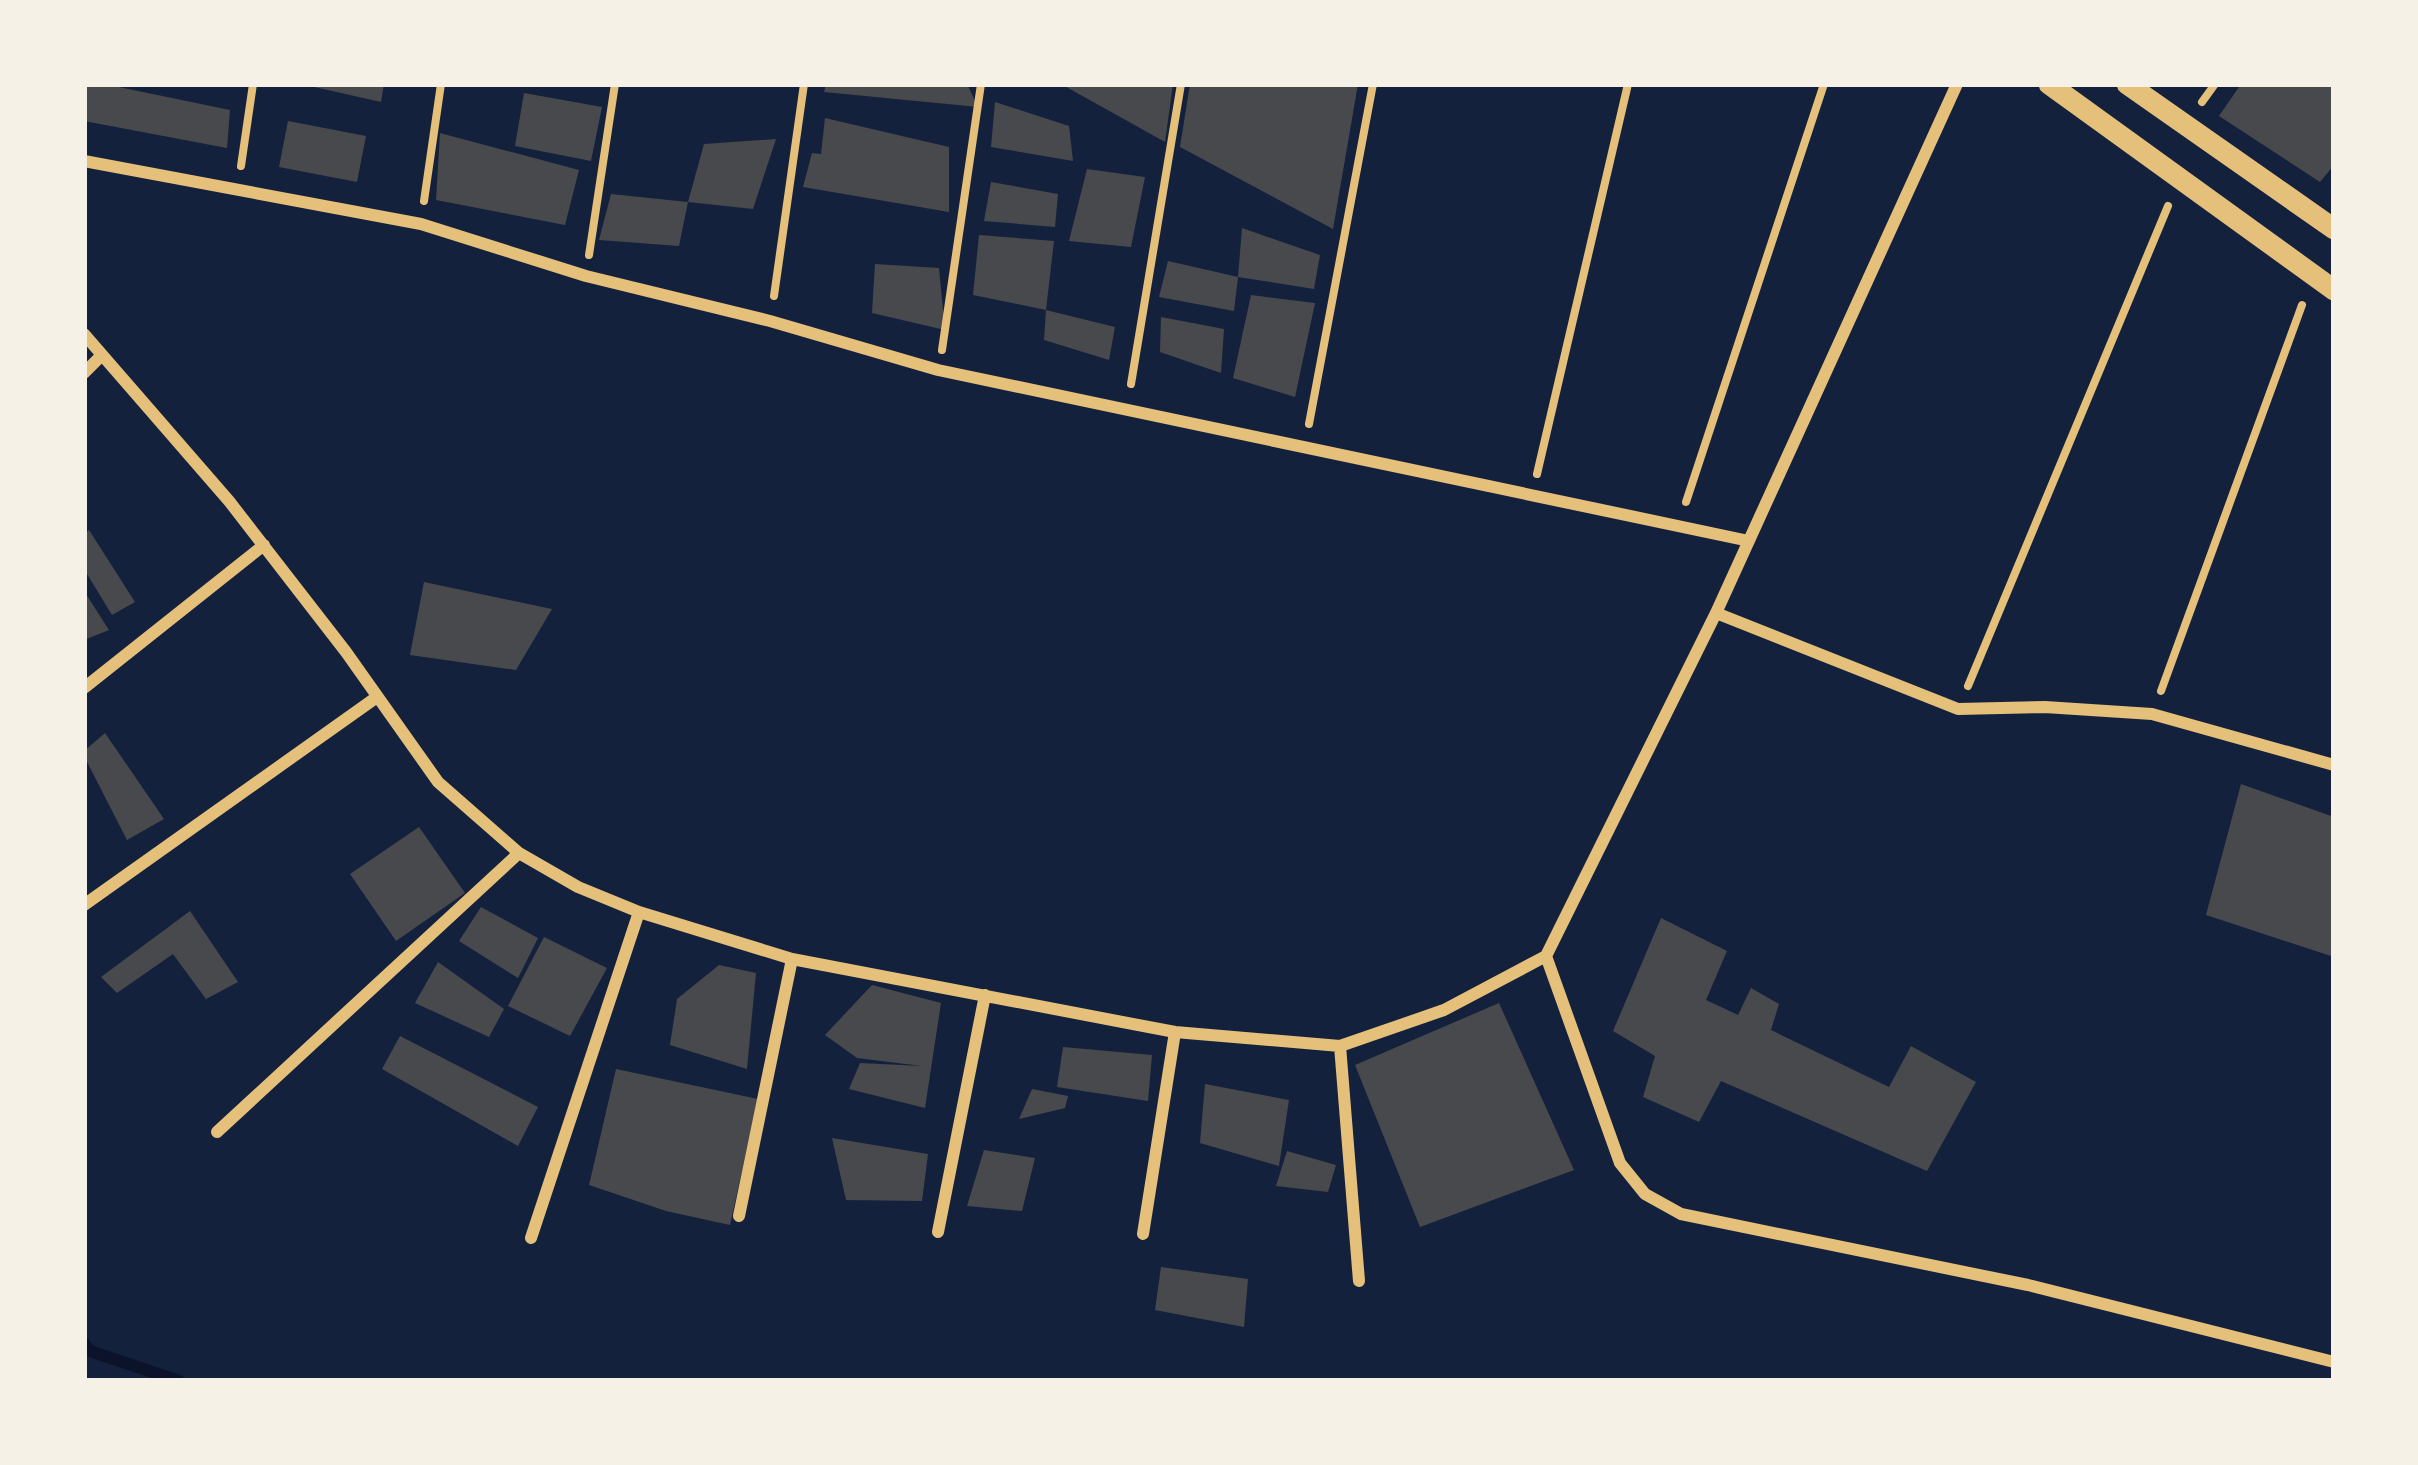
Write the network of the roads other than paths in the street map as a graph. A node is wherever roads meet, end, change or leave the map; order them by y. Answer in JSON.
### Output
{"nodes":[{"id":1,"x":1957,"y":84,"type":"edge"},
{"id":2,"x":2049,"y":84,"type":"edge"},
{"id":3,"x":2127,"y":84,"type":"edge"},
{"id":4,"x":84,"y":161,"type":"edge"},
{"id":5,"x":2334,"y":230,"type":"edge"},
{"id":6,"x":2334,"y":290,"type":"edge"},
{"id":7,"x":84,"y":334,"type":"edge"},
{"id":8,"x":102,"y":355,"type":"junction"},
{"id":9,"x":84,"y":373,"type":"edge"},
{"id":10,"x":1749,"y":541,"type":"junction"},
{"id":11,"x":264,"y":545,"type":"junction"},
{"id":12,"x":1716,"y":613,"type":"junction"},
{"id":13,"x":84,"y":688,"type":"edge"},
{"id":14,"x":377,"y":697,"type":"junction"},
{"id":15,"x":2334,"y":765,"type":"edge"},
{"id":16,"x":519,"y":853,"type":"junction"},
{"id":17,"x":84,"y":905,"type":"edge"},
{"id":18,"x":639,"y":912,"type":"junction"},
{"id":19,"x":1546,"y":956,"type":"junction"},
{"id":20,"x":792,"y":959,"type":"junction"},
{"id":21,"x":985,"y":995,"type":"junction"},
{"id":22,"x":1175,"y":1032,"type":"junction"},
{"id":23,"x":1340,"y":1046,"type":"junction"},
{"id":24,"x":217,"y":1132,"type":"dead end"},
{"id":25,"x":739,"y":1216,"type":"dead end"},
{"id":26,"x":938,"y":1232,"type":"dead end"},
{"id":27,"x":1143,"y":1234,"type":"dead end"},
{"id":28,"x":531,"y":1238,"type":"dead end"},
{"id":29,"x":1359,"y":1281,"type":"dead end"},
{"id":30,"x":2334,"y":1362,"type":"edge"}],
"edges":[{"from":1,"to":10,"type":"street"},
{"from":2,"to":6,"type":"street"},
{"from":3,"to":5,"type":"street"},
{"from":4,"to":10,"type":"street"},
{"from":7,"to":8,"type":"street"},
{"from":8,"to":9,"type":"street"},
{"from":8,"to":11,"type":"street"},
{"from":10,"to":12,"type":"street"},
{"from":11,"to":13,"type":"street"},
{"from":11,"to":14,"type":"street"},
{"from":12,"to":15,"type":"street"},
{"from":12,"to":19,"type":"street"},
{"from":14,"to":16,"type":"street"},
{"from":14,"to":17,"type":"street"},
{"from":16,"to":18,"type":"street"},
{"from":16,"to":24,"type":"street"},
{"from":18,"to":20,"type":"street"},
{"from":18,"to":28,"type":"street"},
{"from":19,"to":23,"type":"street"},
{"from":19,"to":30,"type":"street"},
{"from":20,"to":21,"type":"street"},
{"from":20,"to":25,"type":"street"},
{"from":21,"to":22,"type":"street"},
{"from":21,"to":26,"type":"street"},
{"from":22,"to":23,"type":"street"},
{"from":22,"to":27,"type":"street"},
{"from":23,"to":29,"type":"street"}]}
